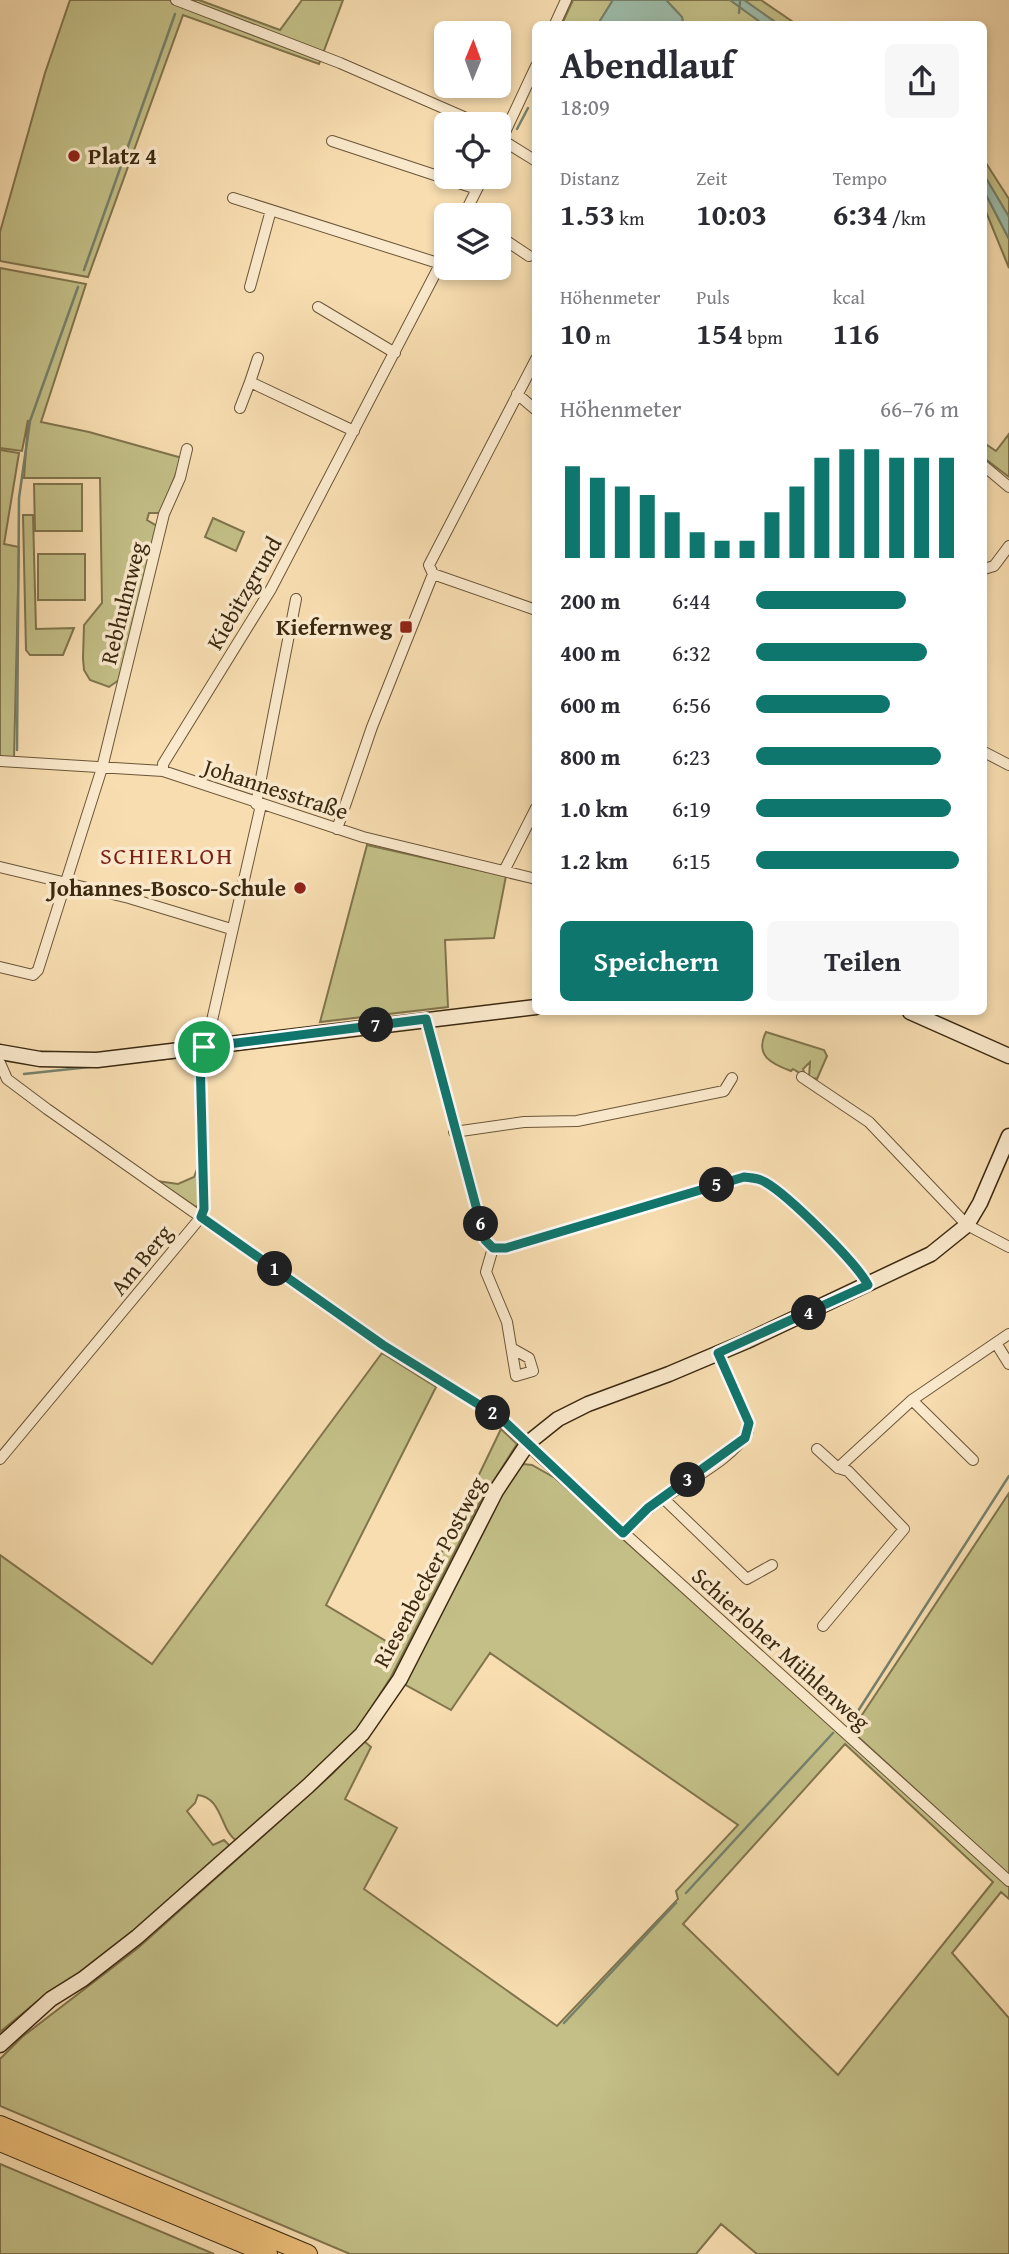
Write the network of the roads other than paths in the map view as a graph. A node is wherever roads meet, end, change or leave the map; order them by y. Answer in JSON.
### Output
{"nodes":[{"id":1,"x":176,"y":0,"type":"edge"},
{"id":2,"x":566,"y":0,"type":"edge"},
{"id":3,"x":556,"y":21,"type":"edge"},
{"id":4,"x":532,"y":74,"type":"edge"},
{"id":5,"x":452,"y":112,"type":"edge"},
{"id":6,"x":511,"y":118,"type":"edge"},
{"id":7,"x":332,"y":141,"type":"dead end"},
{"id":8,"x":511,"y":147,"type":"edge"},
{"id":9,"x":532,"y":159,"type":"edge"},
{"id":10,"x":434,"y":175,"type":"edge"},
{"id":11,"x":477,"y":189,"type":"edge"},
{"id":12,"x":233,"y":198,"type":"dead end"},
{"id":13,"x":471,"y":203,"type":"edge"},
{"id":14,"x":271,"y":210,"type":"junction"},
{"id":15,"x":511,"y":244,"type":"edge"},
{"id":16,"x":529,"y":256,"type":"dead end"},
{"id":17,"x":434,"y":262,"type":"edge"},
{"id":18,"x":434,"y":277,"type":"edge"},
{"id":19,"x":250,"y":287,"type":"dead end"},
{"id":20,"x":318,"y":307,"type":"dead end"},
{"id":21,"x":394,"y":353,"type":"junction"},
{"id":22,"x":258,"y":358,"type":"dead end"},
{"id":23,"x":532,"y":366,"type":"edge"},
{"id":24,"x":250,"y":382,"type":"junction"},
{"id":25,"x":517,"y":394,"type":"junction"},
{"id":26,"x":532,"y":407,"type":"edge"},
{"id":27,"x":240,"y":408,"type":"dead end"},
{"id":28,"x":354,"y":432,"type":"junction"},
{"id":29,"x":187,"y":449,"type":"dead end"},
{"id":30,"x":987,"y":469,"type":"edge"},
{"id":31,"x":1009,"y":487,"type":"edge"},
{"id":32,"x":1009,"y":546,"type":"edge"},
{"id":33,"x":987,"y":568,"type":"edge"},
{"id":34,"x":433,"y":574,"type":"junction"},
{"id":35,"x":296,"y":599,"type":"dead end"},
{"id":36,"x":532,"y":609,"type":"edge"},
{"id":37,"x":987,"y":754,"type":"edge"},
{"id":38,"x":0,"y":761,"type":"edge"},
{"id":39,"x":1009,"y":765,"type":"edge"},
{"id":40,"x":102,"y":768,"type":"junction"},
{"id":41,"x":163,"y":771,"type":"junction"},
{"id":42,"x":259,"y":804,"type":"junction"},
{"id":43,"x":532,"y":816,"type":"edge"},
{"id":44,"x":337,"y":830,"type":"junction"},
{"id":45,"x":0,"y":867,"type":"edge"},
{"id":46,"x":504,"y":870,"type":"junction"},
{"id":47,"x":532,"y":877,"type":"edge"},
{"id":48,"x":66,"y":883,"type":"junction"},
{"id":49,"x":231,"y":929,"type":"junction"},
{"id":50,"x":0,"y":967,"type":"edge"},
{"id":51,"x":532,"y":1007,"type":"edge"},
{"id":52,"x":917,"y":1015,"type":"edge"},
{"id":53,"x":426,"y":1019,"type":"junction"},
{"id":54,"x":204,"y":1047,"type":"junction"},
{"id":55,"x":1009,"y":1056,"type":"edge"},
{"id":56,"x":0,"y":1057,"type":"edge"},
{"id":57,"x":802,"y":1077,"type":"dead end"},
{"id":58,"x":732,"y":1078,"type":"dead end"},
{"id":59,"x":454,"y":1132,"type":"junction"},
{"id":60,"x":1009,"y":1136,"type":"edge"},
{"id":61,"x":201,"y":1217,"type":"junction"},
{"id":62,"x":967,"y":1224,"type":"junction"},
{"id":63,"x":1009,"y":1247,"type":"edge"},
{"id":64,"x":493,"y":1248,"type":"junction"},
{"id":65,"x":868,"y":1285,"type":"junction"},
{"id":66,"x":1009,"y":1334,"type":"edge"},
{"id":67,"x":996,"y":1343,"type":"junction"},
{"id":68,"x":513,"y":1349,"type":"dead end"},
{"id":69,"x":718,"y":1353,"type":"junction"},
{"id":70,"x":1009,"y":1364,"type":"edge"},
{"id":71,"x":912,"y":1400,"type":"junction"},
{"id":72,"x":528,"y":1443,"type":"junction"},
{"id":73,"x":817,"y":1449,"type":"dead end"},
{"id":74,"x":0,"y":1459,"type":"edge"},
{"id":75,"x":973,"y":1460,"type":"dead end"},
{"id":76,"x":838,"y":1468,"type":"junction"},
{"id":77,"x":663,"y":1498,"type":"junction"},
{"id":78,"x":623,"y":1533,"type":"junction"},
{"id":79,"x":772,"y":1564,"type":"dead end"},
{"id":80,"x":822,"y":1626,"type":"dead end"},
{"id":81,"x":1009,"y":1881,"type":"edge"},
{"id":82,"x":0,"y":2045,"type":"edge"},
{"id":83,"x":0,"y":2124,"type":"edge"},
{"id":84,"x":0,"y":2141,"type":"edge"},
{"id":85,"x":268,"y":2254,"type":"edge"},
{"id":86,"x":308,"y":2254,"type":"edge"}],
"edges":[{"from":1,"to":5,"type":"street"},
{"from":2,"to":3,"type":"street"},
{"from":4,"to":6,"type":"street"},
{"from":7,"to":10,"type":"street"},
{"from":8,"to":9,"type":"street"},
{"from":11,"to":13,"type":"street"},
{"from":12,"to":14,"type":"street"},
{"from":14,"to":17,"type":"street"},
{"from":14,"to":19,"type":"street"},
{"from":15,"to":16,"type":"street"},
{"from":18,"to":21,"type":"street","name":"Kiebitzgrund"},
{"from":20,"to":21,"type":"street"},
{"from":21,"to":28,"type":"street","name":"Kiebitzgrund"},
{"from":22,"to":24,"type":"street"},
{"from":23,"to":25,"type":"street"},
{"from":24,"to":27,"type":"street"},
{"from":24,"to":28,"type":"street"},
{"from":25,"to":26,"type":"street"},
{"from":25,"to":34,"type":"street"},
{"from":28,"to":41,"type":"street","name":"Kiebitzgrund"},
{"from":29,"to":40,"type":"street","name":"Rebhuhnweg"},
{"from":30,"to":31,"type":"street"},
{"from":32,"to":33,"type":"street"},
{"from":34,"to":36,"type":"street"},
{"from":34,"to":44,"type":"street"},
{"from":35,"to":42,"type":"street","name":"Am Berg"},
{"from":37,"to":39,"type":"street"},
{"from":38,"to":40,"type":"street","name":"Johannesstraße"},
{"from":40,"to":41,"type":"street","name":"Johannesstraße"},
{"from":40,"to":48,"type":"street","name":"Rebhuhnweg"},
{"from":41,"to":42,"type":"street","name":"Johannesstraße"},
{"from":42,"to":44,"type":"street","name":"Johannesstraße"},
{"from":42,"to":49,"type":"street","name":"Am Berg"},
{"from":43,"to":46,"type":"street"},
{"from":44,"to":46,"type":"street","name":"Johannesstraße"},
{"from":45,"to":48,"type":"street"},
{"from":46,"to":47,"type":"street","name":"Johannesstraße"},
{"from":48,"to":49,"type":"street"},
{"from":48,"to":50,"type":"street","name":"Rebhuhnweg"},
{"from":49,"to":54,"type":"street","name":"Am Berg"},
{"from":51,"to":53,"type":"street"},
{"from":52,"to":55,"type":"street"},
{"from":53,"to":54,"type":"street"},
{"from":53,"to":59,"type":"street"},
{"from":54,"to":56,"type":"street"},
{"from":54,"to":61,"type":"street","name":"Am Berg"},
{"from":56,"to":61,"type":"street","name":"Schierloher Mühlenweg"},
{"from":57,"to":62,"type":"street"},
{"from":58,"to":59,"type":"street"},
{"from":59,"to":64,"type":"street"},
{"from":60,"to":62,"type":"street","name":"Riesenbecker Postweg"},
{"from":61,"to":72,"type":"street","name":"Schierloher Mühlenweg"},
{"from":61,"to":74,"type":"street","name":"Am Berg"},
{"from":62,"to":63,"type":"street"},
{"from":62,"to":65,"type":"street","name":"Riesenbecker Postweg"},
{"from":64,"to":65,"type":"street"},
{"from":64,"to":68,"type":"street"},
{"from":65,"to":69,"type":"street","name":"Riesenbecker Postweg"},
{"from":66,"to":67,"type":"street"},
{"from":67,"to":70,"type":"street"},
{"from":67,"to":71,"type":"street"},
{"from":69,"to":72,"type":"street","name":"Riesenbecker Postweg"},
{"from":69,"to":77,"type":"street"},
{"from":71,"to":75,"type":"street"},
{"from":71,"to":76,"type":"street"},
{"from":72,"to":78,"type":"street","name":"Schierloher Mühlenweg"},
{"from":72,"to":82,"type":"street","name":"Riesenbecker Postweg"},
{"from":73,"to":76,"type":"street"},
{"from":76,"to":80,"type":"street"},
{"from":77,"to":78,"type":"street"},
{"from":77,"to":79,"type":"street"},
{"from":78,"to":81,"type":"street","name":"Schierloher Mühlenweg"},
{"from":83,"to":86,"type":"highway"},
{"from":84,"to":85,"type":"highway"}]}
